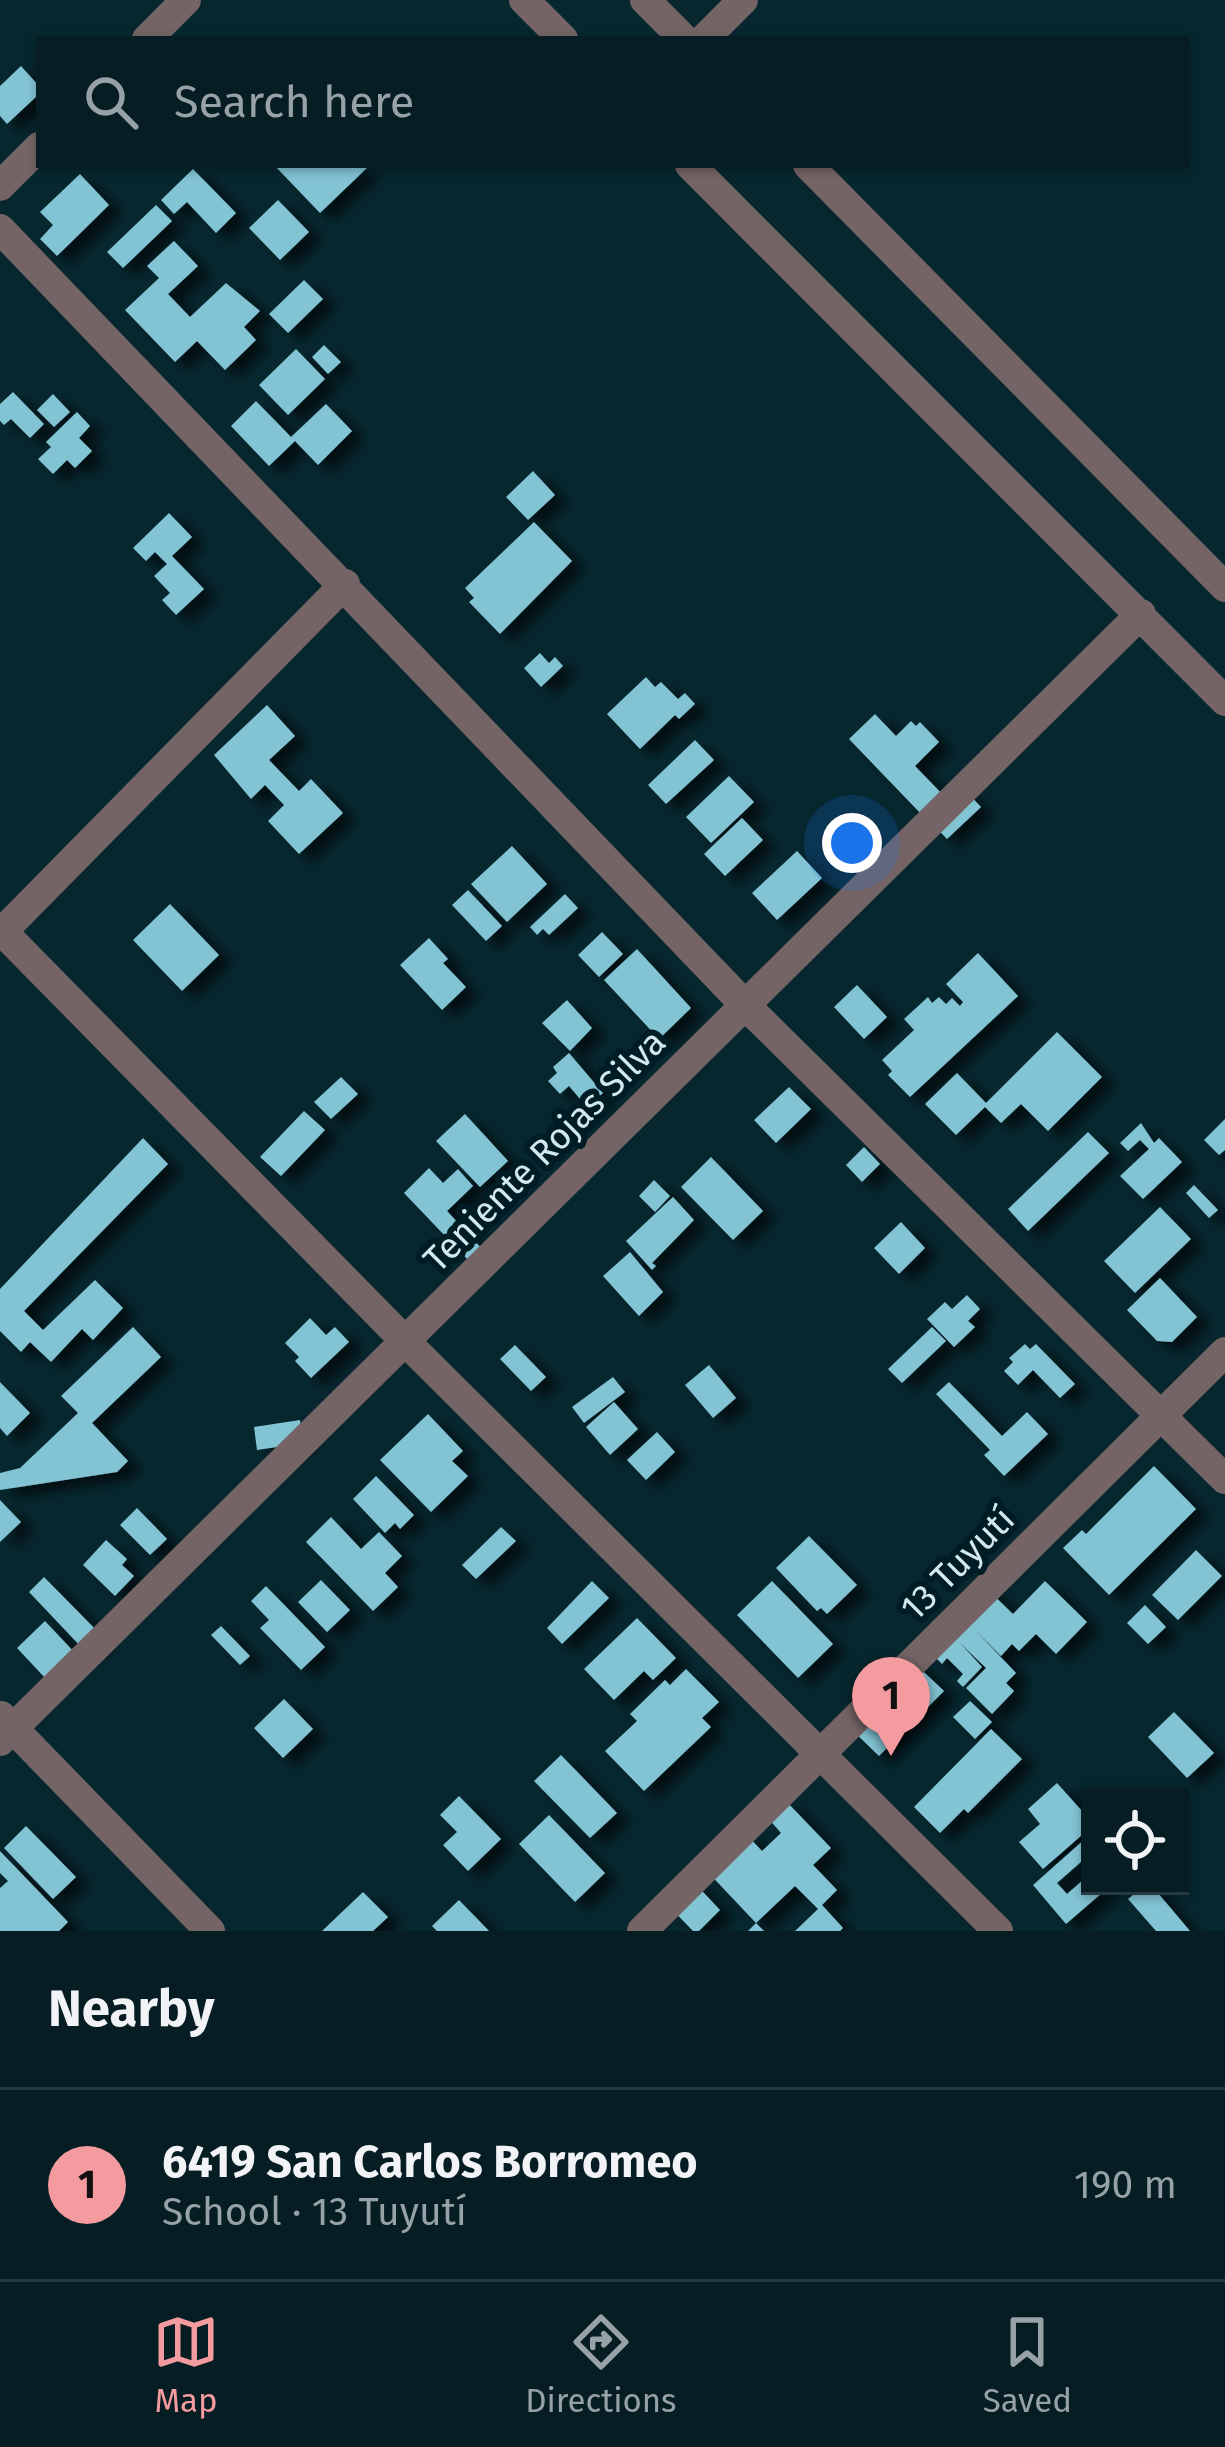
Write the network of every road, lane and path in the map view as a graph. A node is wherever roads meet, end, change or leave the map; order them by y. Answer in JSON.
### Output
{"nodes":[{"id":1,"x":186,"y":0,"type":"edge"},
{"id":2,"x":524,"y":0,"type":"edge"},
{"id":3,"x":645,"y":0,"type":"edge"},
{"id":4,"x":743,"y":0,"type":"edge"},
{"id":5,"x":150,"y":36,"type":"edge"},
{"id":6,"x":560,"y":36,"type":"edge"},
{"id":7,"x":681,"y":36,"type":"edge"},
{"id":8,"x":707,"y":36,"type":"edge"},
{"id":9,"x":36,"y":150,"type":"edge"},
{"id":10,"x":693,"y":168,"type":"edge"},
{"id":11,"x":811,"y":168,"type":"edge"},
{"id":12,"x":0,"y":186,"type":"edge"},
{"id":13,"x":0,"y":229,"type":"edge"},
{"id":14,"x":345,"y":584,"type":"junction"},
{"id":15,"x":1225,"y":587,"type":"edge"},
{"id":16,"x":1142,"y":614,"type":"junction"},
{"id":17,"x":1225,"y":701,"type":"edge"},
{"id":18,"x":1,"y":932,"type":"edge"},
{"id":19,"x":745,"y":1005,"type":"junction"},
{"id":20,"x":407,"y":1342,"type":"junction"},
{"id":21,"x":1225,"y":1352,"type":"edge"},
{"id":22,"x":1162,"y":1414,"type":"junction"},
{"id":23,"x":1225,"y":1479,"type":"edge"},
{"id":24,"x":4,"y":1728,"type":"edge"},
{"id":25,"x":819,"y":1754,"type":"junction"},
{"id":26,"x":210,"y":1931,"type":"edge"},
{"id":27,"x":642,"y":1931,"type":"edge"},
{"id":28,"x":998,"y":1931,"type":"edge"}],
"edges":[{"from":1,"to":5,"type":"street"},
{"from":2,"to":6,"type":"street"},
{"from":3,"to":7,"type":"street"},
{"from":4,"to":8,"type":"street"},
{"from":9,"to":12,"type":"street"},
{"from":10,"to":16,"type":"street"},
{"from":11,"to":15,"type":"street"},
{"from":13,"to":14,"type":"street"},
{"from":14,"to":18,"type":"street"},
{"from":14,"to":19,"type":"street"},
{"from":16,"to":17,"type":"street"},
{"from":16,"to":19,"type":"street","name":"Teniente Rojas Silva"},
{"from":18,"to":20,"type":"street"},
{"from":19,"to":20,"type":"street","name":"Teniente Rojas Silva"},
{"from":19,"to":22,"type":"street"},
{"from":20,"to":24,"type":"street","name":"Teniente Rojas Silva"},
{"from":20,"to":25,"type":"street"},
{"from":21,"to":22,"type":"street","name":"13 Tuyutí"},
{"from":22,"to":23,"type":"street"},
{"from":22,"to":25,"type":"street","name":"13 Tuyutí"},
{"from":24,"to":26,"type":"street"},
{"from":25,"to":27,"type":"street","name":"13 Tuyutí"},
{"from":25,"to":28,"type":"street"}]}
